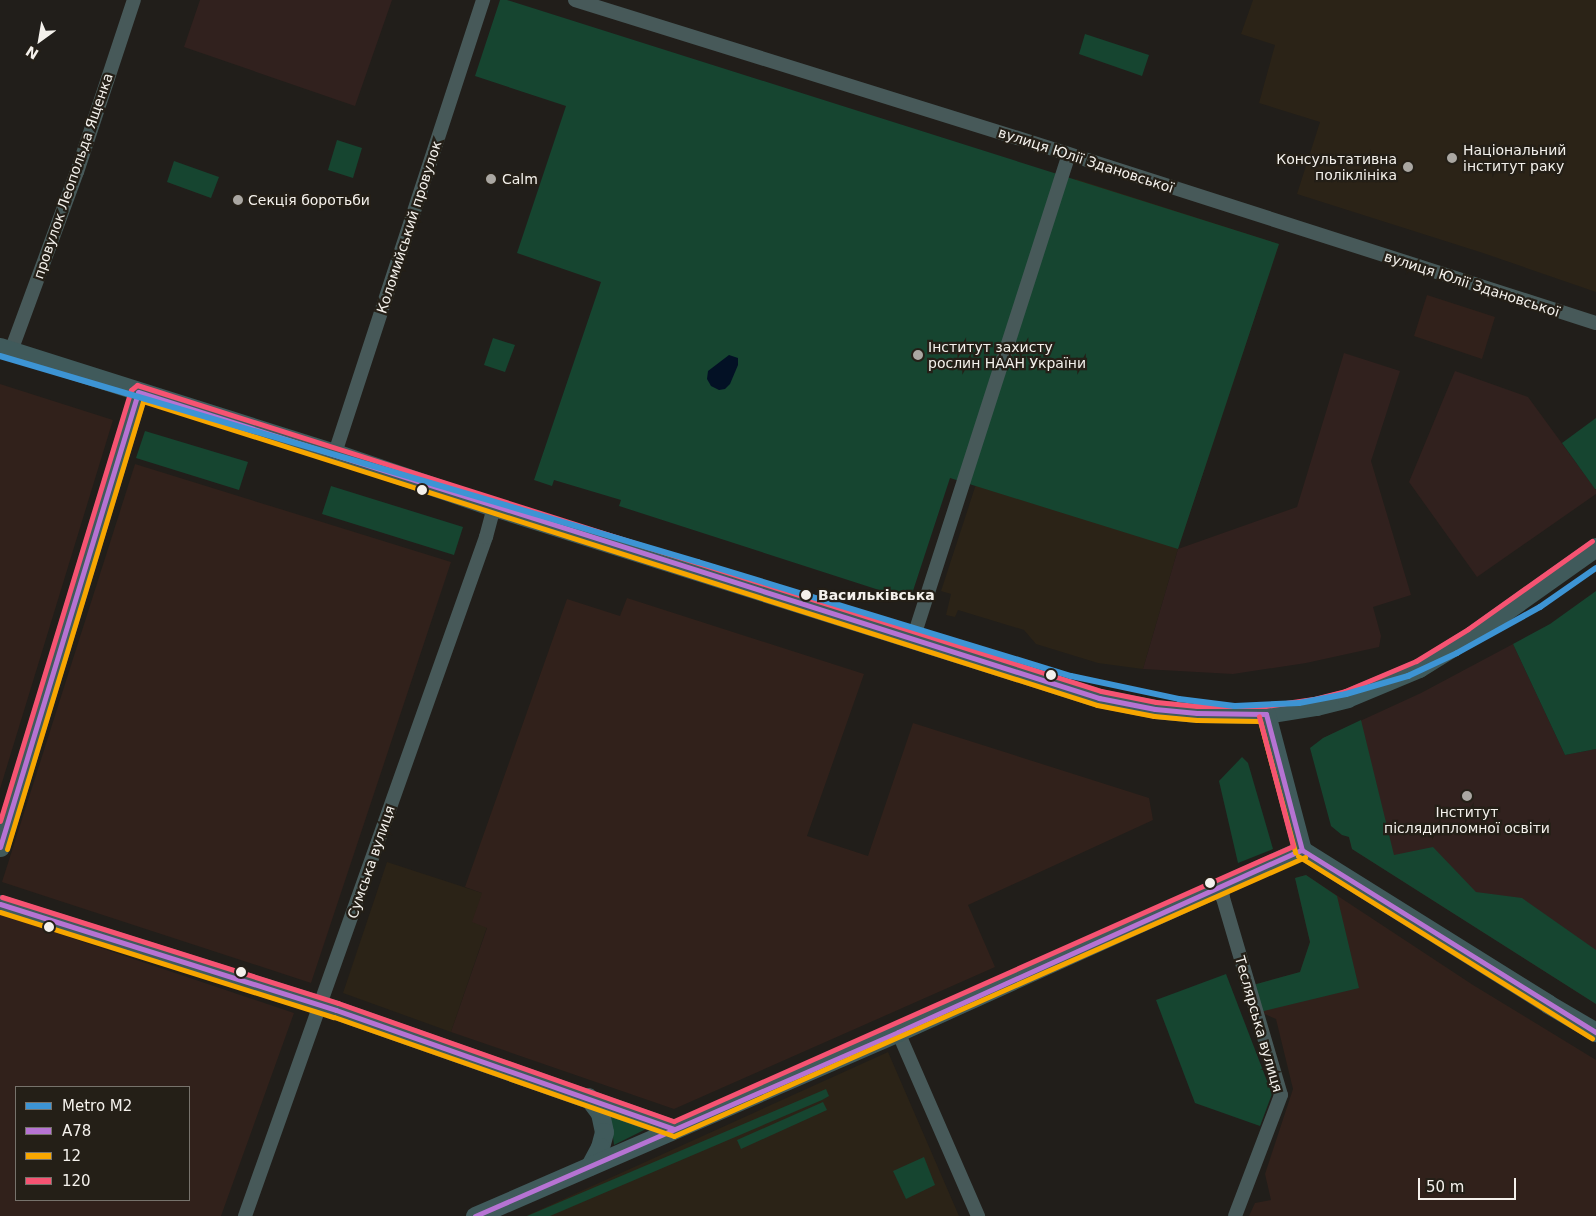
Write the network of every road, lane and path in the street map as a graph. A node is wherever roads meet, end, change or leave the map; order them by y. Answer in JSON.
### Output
{"nodes":[{"id":1,"x":134,"y":0,"type":"edge"},
{"id":2,"x":482,"y":0,"type":"edge"},
{"id":3,"x":575,"y":0,"type":"edge"},
{"id":4,"x":1069,"y":154,"type":"junction"},
{"id":5,"x":1596,"y":324,"type":"edge"},
{"id":6,"x":6,"y":349,"type":"edge"},
{"id":7,"x":138,"y":392,"type":"junction"},
{"id":8,"x":335,"y":453,"type":"junction"},
{"id":9,"x":494,"y":507,"type":"junction"},
{"id":10,"x":1596,"y":547,"type":"edge"},
{"id":11,"x":913,"y":639,"type":"junction"},
{"id":12,"x":1266,"y":714,"type":"junction"},
{"id":13,"x":0,"y":847,"type":"edge"},
{"id":14,"x":1302,"y":850,"type":"junction"},
{"id":15,"x":1222,"y":885,"type":"junction"},
{"id":16,"x":0,"y":904,"type":"edge"},
{"id":17,"x":320,"y":1006,"type":"junction"},
{"id":18,"x":898,"y":1032,"type":"junction"},
{"id":19,"x":1596,"y":1032,"type":"edge"},
{"id":20,"x":588,"y":1097,"type":"junction"},
{"id":21,"x":674,"y":1129,"type":"junction"},
{"id":22,"x":590,"y":1166,"type":"junction"},
{"id":23,"x":246,"y":1216,"type":"edge"},
{"id":24,"x":475,"y":1216,"type":"edge"},
{"id":25,"x":978,"y":1216,"type":"edge"},
{"id":26,"x":1235,"y":1216,"type":"edge"}],
"edges":[{"from":1,"to":6,"type":"street","name":"провулок Леопольда Ященка"},
{"from":2,"to":8,"type":"street","name":"Коломийський провулок"},
{"from":3,"to":4,"type":"street","name":"вулиця Юлії Здановської"},
{"from":4,"to":5,"type":"street","name":"вулиця Юлії Здановської"},
{"from":4,"to":11,"type":"street"},
{"from":6,"to":7,"type":"street"},
{"from":7,"to":8,"type":"street"},
{"from":7,"to":13,"type":"street"},
{"from":8,"to":9,"type":"street"},
{"from":9,"to":11,"type":"street"},
{"from":9,"to":17,"type":"street","name":"Сумська вулиця"},
{"from":10,"to":12,"type":"street"},
{"from":11,"to":12,"type":"street"},
{"from":12,"to":14,"type":"street"},
{"from":14,"to":15,"type":"street"},
{"from":14,"to":19,"type":"street"},
{"from":15,"to":18,"type":"street"},
{"from":15,"to":26,"type":"street","name":"Теслярська вулиця"},
{"from":16,"to":17,"type":"street"},
{"from":17,"to":20,"type":"street"},
{"from":17,"to":23,"type":"street","name":"Сумська вулиця"},
{"from":18,"to":21,"type":"street"},
{"from":18,"to":25,"type":"street"},
{"from":20,"to":21,"type":"street"},
{"from":20,"to":22,"type":"street"},
{"from":21,"to":22,"type":"street"},
{"from":22,"to":24,"type":"street"}]}
